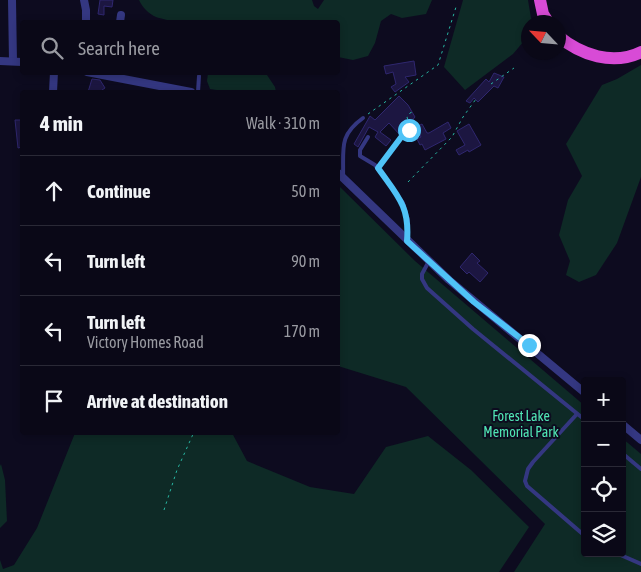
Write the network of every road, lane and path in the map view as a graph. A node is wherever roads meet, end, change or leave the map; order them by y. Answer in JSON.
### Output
{"nodes":[{"id":1,"x":12,"y":0,"type":"edge"},
{"id":2,"x":84,"y":0,"type":"edge"},
{"id":3,"x":540,"y":0,"type":"edge"},
{"id":4,"x":456,"y":7,"type":"dead end"},
{"id":5,"x":544,"y":15,"type":"edge"},
{"id":6,"x":86,"y":20,"type":"edge"},
{"id":7,"x":566,"y":42,"type":"edge"},
{"id":8,"x":641,"y":52,"type":"edge"},
{"id":9,"x":0,"y":61,"type":"edge"},
{"id":10,"x":13,"y":62,"type":"junction"},
{"id":11,"x":20,"y":62,"type":"edge"},
{"id":12,"x":514,"y":68,"type":"dead end"},
{"id":13,"x":54,"y":75,"type":"edge"},
{"id":14,"x":114,"y":75,"type":"edge"},
{"id":15,"x":199,"y":76,"type":"dead end"},
{"id":16,"x":491,"y":84,"type":"dead end"},
{"id":17,"x":53,"y":90,"type":"edge"},
{"id":18,"x":182,"y":90,"type":"edge"},
{"id":19,"x":198,"y":90,"type":"edge"},
{"id":20,"x":476,"y":99,"type":"dead end"},
{"id":21,"x":415,"y":111,"type":"dead end"},
{"id":22,"x":363,"y":118,"type":"joint"},
{"id":23,"x":368,"y":137,"type":"dead end"},
{"id":24,"x":399,"y":140,"type":"joint"},
{"id":25,"x":378,"y":168,"type":"junction"},
{"id":26,"x":340,"y":176,"type":"edge"},
{"id":27,"x":408,"y":182,"type":"dead end"},
{"id":28,"x":407,"y":241,"type":"junction"},
{"id":29,"x":428,"y":261,"type":"junction"},
{"id":30,"x":581,"y":389,"type":"edge"},
{"id":31,"x":577,"y":414,"type":"junction"},
{"id":32,"x":581,"y":417,"type":"edge"},
{"id":33,"x":626,"y":427,"type":"edge"},
{"id":34,"x":193,"y":435,"type":"edge"},
{"id":35,"x":641,"y":440,"type":"edge"},
{"id":36,"x":626,"y":455,"type":"edge"},
{"id":37,"x":641,"y":468,"type":"edge"},
{"id":38,"x":164,"y":510,"type":"dead end"},
{"id":39,"x":581,"y":533,"type":"edge"},
{"id":40,"x":626,"y":557,"type":"edge"},
{"id":41,"x":641,"y":562,"type":"edge"}],
"edges":[{"from":1,"to":10,"type":"street"},
{"from":2,"to":6,"type":"street"},
{"from":3,"to":5,"type":"highway"},
{"from":4,"to":22,"type":"path"},
{"from":7,"to":8,"type":"highway"},
{"from":9,"to":10,"type":"street"},
{"from":10,"to":11,"type":"street"},
{"from":12,"to":16,"type":"path"},
{"from":13,"to":17,"type":"street"},
{"from":14,"to":18,"type":"street"},
{"from":15,"to":19,"type":"lane"},
{"from":20,"to":27,"type":"path"},
{"from":21,"to":24,"type":"path"},
{"from":22,"to":26,"type":"lane"},
{"from":23,"to":25,"type":"lane"},
{"from":24,"to":25,"type":"lane"},
{"from":25,"to":28,"type":"lane"},
{"from":26,"to":28,"type":"street"},
{"from":28,"to":29,"type":"street"},
{"from":29,"to":30,"type":"street"},
{"from":29,"to":31,"type":"lane"},
{"from":31,"to":32,"type":"lane"},
{"from":31,"to":39,"type":"lane"},
{"from":33,"to":35,"type":"street"},
{"from":34,"to":38,"type":"path"},
{"from":36,"to":37,"type":"lane"},
{"from":40,"to":41,"type":"lane"}]}
